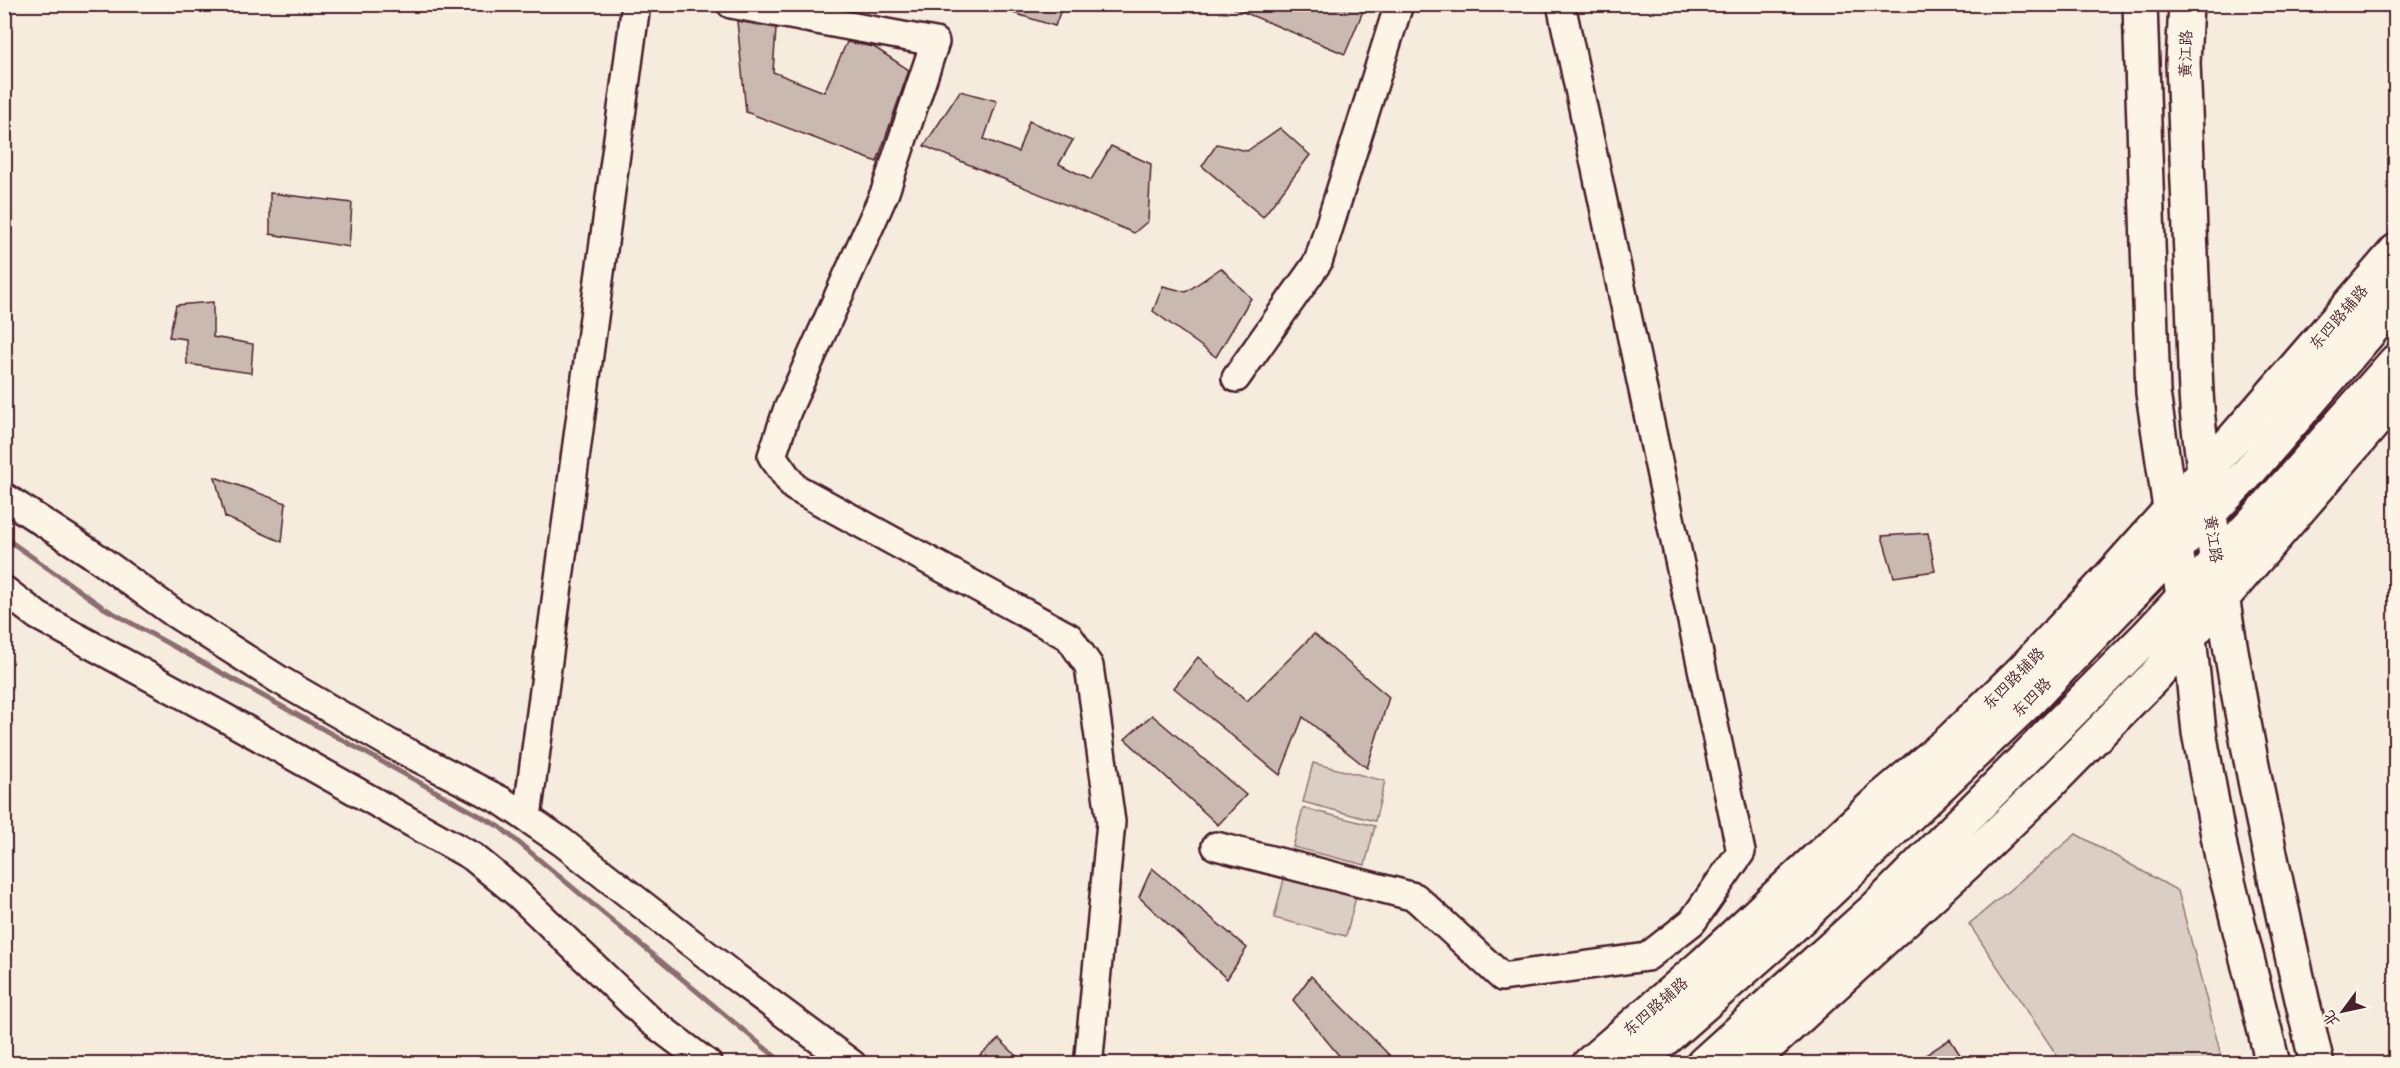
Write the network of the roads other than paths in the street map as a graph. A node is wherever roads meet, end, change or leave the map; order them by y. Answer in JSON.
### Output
{"nodes":[{"id":1,"x":636,"y":4,"type":"edge"},
{"id":2,"x":731,"y":4,"type":"edge"},
{"id":3,"x":1399,"y":4,"type":"edge"},
{"id":4,"x":1561,"y":4,"type":"edge"},
{"id":5,"x":2140,"y":4,"type":"edge"},
{"id":6,"x":2186,"y":4,"type":"edge"},
{"id":7,"x":2396,"y":251,"type":"edge"},
{"id":8,"x":2396,"y":301,"type":"edge"},
{"id":9,"x":2396,"y":361,"type":"edge"},
{"id":10,"x":1236,"y":378,"type":"dead end"},
{"id":11,"x":2396,"y":397,"type":"edge"},
{"id":12,"x":2205,"y":471,"type":"junction"},
{"id":13,"x":4,"y":497,"type":"edge"},
{"id":14,"x":2169,"y":510,"type":"junction"},
{"id":15,"x":2210,"y":512,"type":"junction"},
{"id":16,"x":2174,"y":548,"type":"junction"},
{"id":17,"x":2217,"y":561,"type":"junction"},
{"id":18,"x":4,"y":590,"type":"edge"},
{"id":19,"x":2222,"y":597,"type":"junction"},
{"id":20,"x":2182,"y":598,"type":"junction"},
{"id":21,"x":2189,"y":637,"type":"junction"},
{"id":22,"x":526,"y":817,"type":"junction"},
{"id":23,"x":1216,"y":846,"type":"dead end"},
{"id":24,"x":708,"y":1064,"type":"edge"},
{"id":25,"x":852,"y":1064,"type":"edge"},
{"id":26,"x":1092,"y":1064,"type":"edge"},
{"id":27,"x":1589,"y":1064,"type":"edge"},
{"id":28,"x":1636,"y":1064,"type":"edge"},
{"id":29,"x":1703,"y":1064,"type":"edge"},
{"id":30,"x":1748,"y":1064,"type":"edge"},
{"id":31,"x":2273,"y":1064,"type":"edge"},
{"id":32,"x":2317,"y":1064,"type":"edge"}],
"edges":[{"from":1,"to":22,"type":"street"},
{"from":2,"to":26,"type":"street"},
{"from":3,"to":10,"type":"street"},
{"from":4,"to":23,"type":"street"},
{"from":5,"to":14,"type":"main road"},
{"from":6,"to":12,"type":"main road","name":"黄江路"},
{"from":7,"to":12,"type":"main road","name":"东四路辅路"},
{"from":8,"to":15,"type":"main road","name":"东四路"},
{"from":9,"to":17,"type":"main road"},
{"from":11,"to":19,"type":"main road"},
{"from":12,"to":14,"type":"main road","name":"东四路辅路"},
{"from":12,"to":15,"type":"main road","name":"黄江路"},
{"from":13,"to":22,"type":"street"},
{"from":14,"to":16,"type":"main road"},
{"from":14,"to":27,"type":"main road","name":"东四路辅路"},
{"from":15,"to":16,"type":"main road","name":"东四路"},
{"from":15,"to":17,"type":"main road","name":"黄江路"},
{"from":16,"to":20,"type":"main road"},
{"from":16,"to":28,"type":"main road","name":"东四路"},
{"from":17,"to":19,"type":"main road","name":"黄江路"},
{"from":17,"to":20,"type":"main road"},
{"from":18,"to":24,"type":"street"},
{"from":19,"to":21,"type":"main road"},
{"from":19,"to":32,"type":"main road","name":"黄江路"},
{"from":20,"to":21,"type":"main road"},
{"from":20,"to":29,"type":"main road"},
{"from":21,"to":30,"type":"main road"},
{"from":21,"to":31,"type":"main road"},
{"from":22,"to":25,"type":"street"}]}
